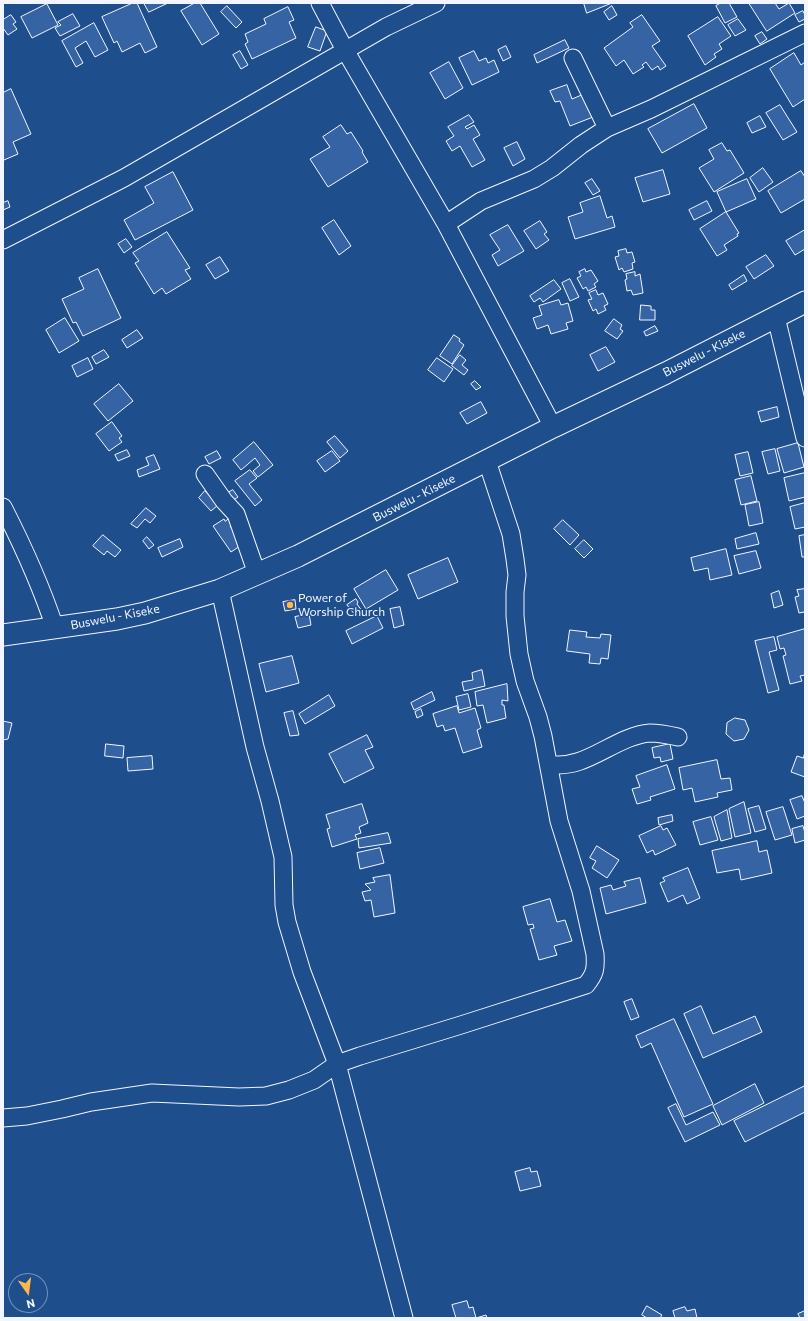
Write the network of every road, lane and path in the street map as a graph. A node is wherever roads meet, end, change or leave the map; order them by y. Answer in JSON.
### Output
{"nodes":[{"id":1,"x":320,"y":3,"type":"edge"},
{"id":2,"x":436,"y":3,"type":"edge"},
{"id":3,"x":805,"y":33,"type":"edge"},
{"id":4,"x":346,"y":50,"type":"junction"},
{"id":5,"x":573,"y":58,"type":"dead end"},
{"id":6,"x":607,"y":128,"type":"junction"},
{"id":7,"x":446,"y":224,"type":"junction"},
{"id":8,"x":3,"y":240,"type":"edge"},
{"id":9,"x":805,"y":302,"type":"edge"},
{"id":10,"x":776,"y":318,"type":"junction"},
{"id":11,"x":553,"y":427,"type":"junction"},
{"id":12,"x":805,"y":438,"type":"edge"},
{"id":13,"x":487,"y":461,"type":"junction"},
{"id":14,"x":205,"y":474,"type":"dead end"},
{"id":15,"x":3,"y":507,"type":"edge"},
{"id":16,"x":257,"y":574,"type":"junction"},
{"id":17,"x":220,"y":590,"type":"junction"},
{"id":18,"x":55,"y":628,"type":"junction"},
{"id":19,"x":3,"y":635,"type":"edge"},
{"id":20,"x":678,"y":737,"type":"dead end"},
{"id":21,"x":548,"y":764,"type":"junction"},
{"id":22,"x":337,"y":1064,"type":"junction"},
{"id":23,"x":3,"y":1118,"type":"edge"},
{"id":24,"x":404,"y":1318,"type":"edge"}],
"edges":[{"from":1,"to":4,"type":"street"},
{"from":2,"to":4,"type":"street"},
{"from":3,"to":6,"type":"street"},
{"from":4,"to":7,"type":"street"},
{"from":4,"to":8,"type":"street"},
{"from":5,"to":6,"type":"street"},
{"from":6,"to":7,"type":"street"},
{"from":7,"to":11,"type":"street"},
{"from":9,"to":10,"type":"main road","name":"Buswelu - Kiseke"},
{"from":10,"to":11,"type":"main road","name":"Buswelu - Kiseke"},
{"from":10,"to":12,"type":"street"},
{"from":11,"to":13,"type":"main road","name":"Buswelu - Kiseke"},
{"from":13,"to":16,"type":"main road","name":"Buswelu - Kiseke"},
{"from":13,"to":21,"type":"street"},
{"from":14,"to":16,"type":"street"},
{"from":15,"to":18,"type":"street"},
{"from":16,"to":17,"type":"main road","name":"Buswelu - Kiseke"},
{"from":17,"to":18,"type":"main road","name":"Buswelu - Kiseke"},
{"from":17,"to":22,"type":"street"},
{"from":18,"to":19,"type":"main road","name":"Buswelu - Kiseke"},
{"from":20,"to":21,"type":"street"},
{"from":21,"to":22,"type":"street"},
{"from":22,"to":23,"type":"street"},
{"from":22,"to":24,"type":"street"}]}
